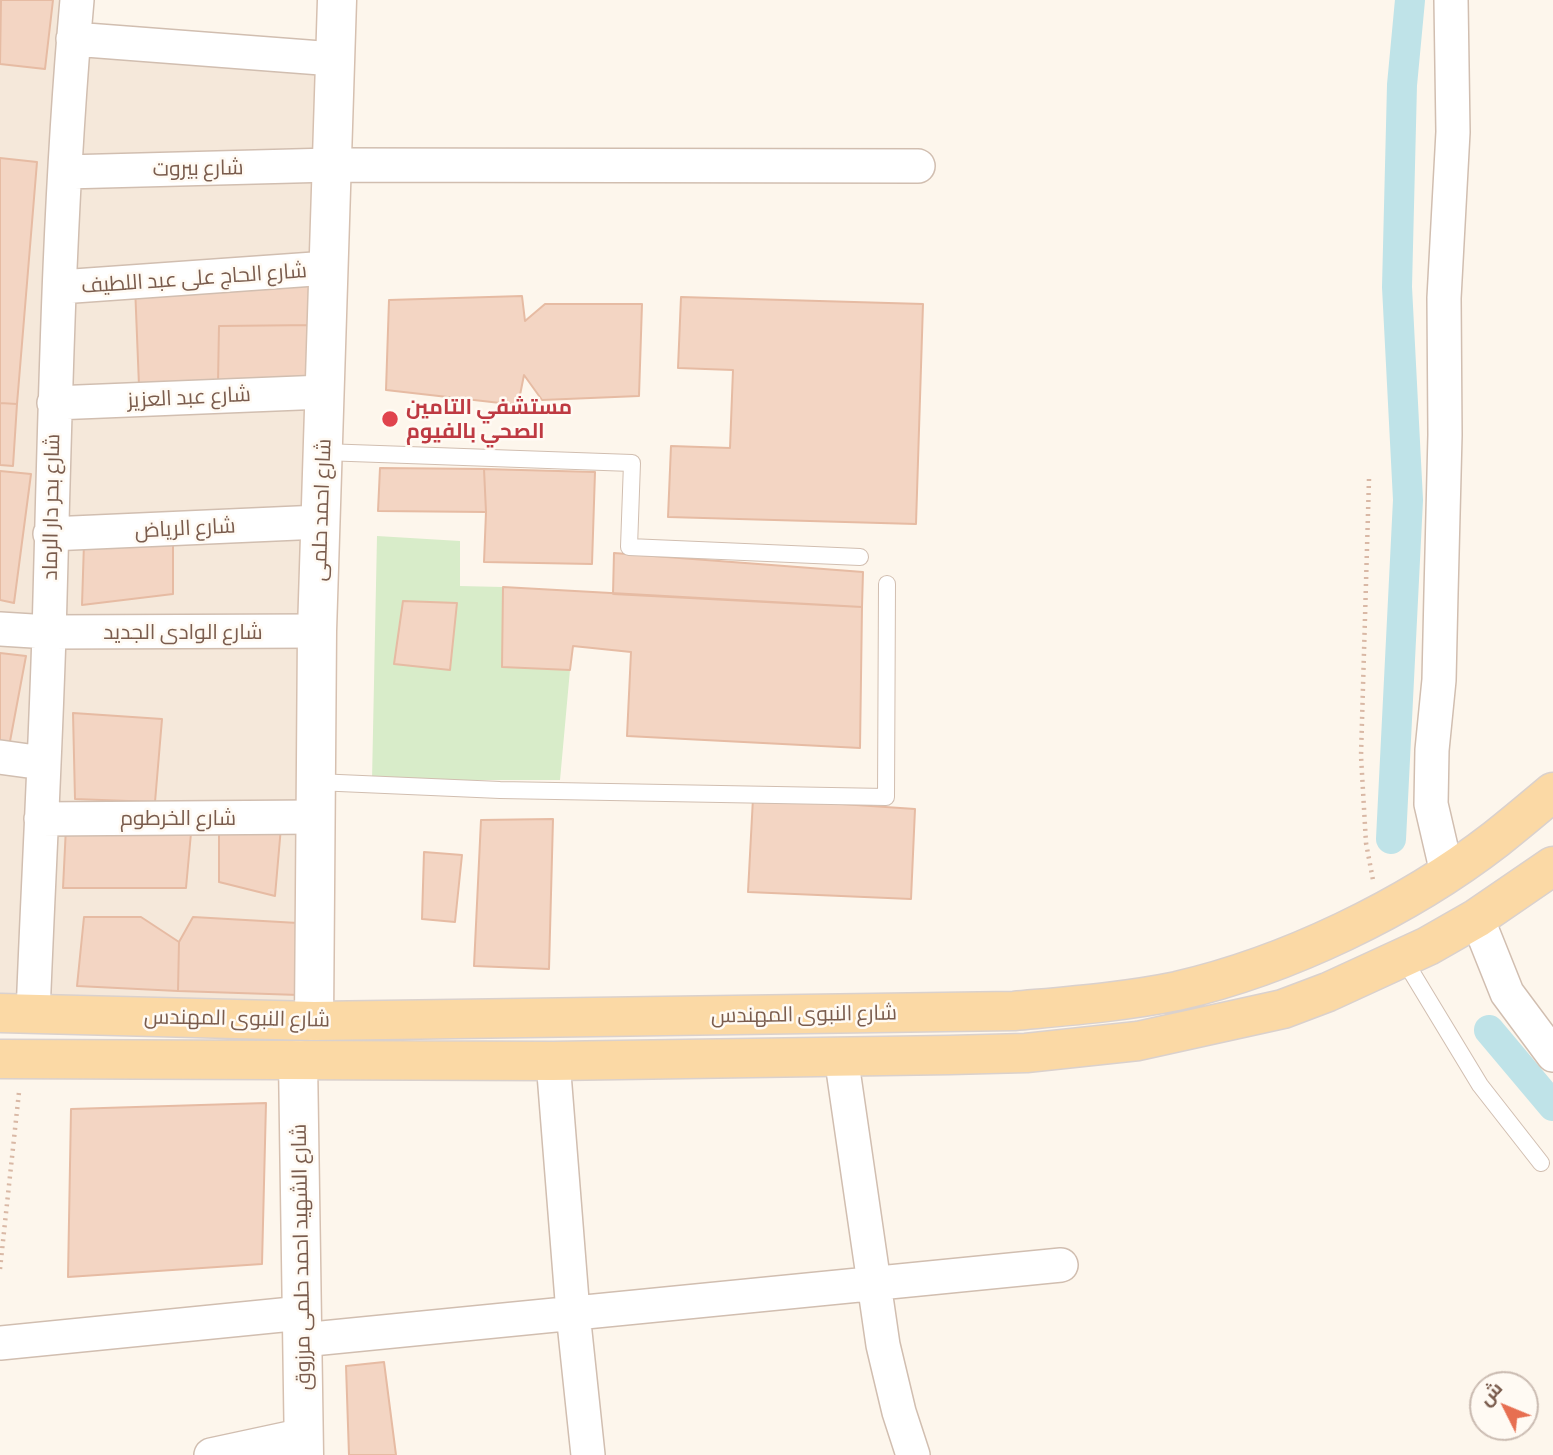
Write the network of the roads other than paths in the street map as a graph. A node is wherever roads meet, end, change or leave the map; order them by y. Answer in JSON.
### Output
{"nodes":[{"id":1,"x":77,"y":0,"type":"edge"},
{"id":2,"x":337,"y":0,"type":"edge"},
{"id":3,"x":1451,"y":0,"type":"edge"},
{"id":4,"x":74,"y":39,"type":"junction"},
{"id":5,"x":334,"y":59,"type":"junction"},
{"id":6,"x":331,"y":165,"type":"junction"},
{"id":7,"x":918,"y":166,"type":"dead end"},
{"id":8,"x":65,"y":172,"type":"junction"},
{"id":9,"x":328,"y":268,"type":"junction"},
{"id":10,"x":60,"y":287,"type":"junction"},
{"id":11,"x":324,"y":391,"type":"junction"},
{"id":12,"x":54,"y":403,"type":"junction"},
{"id":13,"x":323,"y":452,"type":"junction"},
{"id":14,"x":320,"y":522,"type":"junction"},
{"id":15,"x":50,"y":534,"type":"junction"},
{"id":16,"x":860,"y":557,"type":"dead end"},
{"id":17,"x":887,"y":584,"type":"dead end"},
{"id":18,"x":0,"y":629,"type":"edge"},
{"id":19,"x":317,"y":631,"type":"junction"},
{"id":20,"x":49,"y":632,"type":"junction"},
{"id":21,"x":0,"y":757,"type":"edge"},
{"id":22,"x":43,"y":763,"type":"junction"},
{"id":23,"x":1553,"y":792,"type":"edge"},
{"id":24,"x":316,"y":800,"type":"junction"},
{"id":25,"x":41,"y":819,"type":"junction"},
{"id":26,"x":1553,"y":866,"type":"edge"},
{"id":27,"x":1447,"y":873,"type":"junction"},
{"id":28,"x":1477,"y":918,"type":"junction"},
{"id":29,"x":1403,"y":958,"type":"junction"},
{"id":30,"x":16,"y":1014,"type":"edge"},
{"id":31,"x":314,"y":1021,"type":"junction"},
{"id":32,"x":1553,"y":1055,"type":"edge"},
{"id":33,"x":841,"y":1056,"type":"junction"},
{"id":34,"x":11,"y":1059,"type":"edge"},
{"id":35,"x":298,"y":1060,"type":"junction"},
{"id":36,"x":554,"y":1061,"type":"junction"},
{"id":37,"x":1541,"y":1163,"type":"dead end"},
{"id":38,"x":1061,"y":1265,"type":"dead end"},
{"id":39,"x":874,"y":1284,"type":"junction"},
{"id":40,"x":573,"y":1313,"type":"junction"},
{"id":41,"x":302,"y":1327,"type":"junction"},
{"id":42,"x":0,"y":1343,"type":"edge"},
{"id":43,"x":304,"y":1445,"type":"edge"},
{"id":44,"x":211,"y":1455,"type":"edge"},
{"id":45,"x":588,"y":1455,"type":"edge"},
{"id":46,"x":913,"y":1455,"type":"edge"}],
"edges":[{"from":1,"to":4,"type":"street","name":"شارع بحر دار الرماد"},
{"from":2,"to":5,"type":"main road","name":"شارع احمد حلمى"},
{"from":3,"to":27,"type":"street"},
{"from":4,"to":5,"type":"street"},
{"from":4,"to":8,"type":"street","name":"شارع بحر دار الرماد"},
{"from":5,"to":6,"type":"main road","name":"شارع احمد حلمى"},
{"from":6,"to":7,"type":"street","name":"شارع بيروت"},
{"from":6,"to":8,"type":"street","name":"شارع بيروت"},
{"from":6,"to":9,"type":"main road","name":"شارع احمد حلمى"},
{"from":8,"to":10,"type":"street","name":"شارع بحر دار الرماد"},
{"from":9,"to":10,"type":"street","name":"شارع الحاج على عبد اللطيف"},
{"from":9,"to":11,"type":"main road","name":"شارع احمد حلمى"},
{"from":10,"to":12,"type":"street","name":"شارع بحر دار الرماد"},
{"from":11,"to":12,"type":"street","name":"شارع عبد العزيز"},
{"from":11,"to":13,"type":"main road","name":"شارع احمد حلمى"},
{"from":12,"to":15,"type":"street","name":"شارع بحر دار الرماد"},
{"from":13,"to":14,"type":"main road","name":"شارع احمد حلمى"},
{"from":13,"to":16,"type":"lane"},
{"from":14,"to":15,"type":"street","name":"شارع الرياض"},
{"from":14,"to":19,"type":"main road","name":"شارع احمد حلمى"},
{"from":15,"to":20,"type":"street","name":"شارع بحر دار الرماد"},
{"from":17,"to":24,"type":"lane"},
{"from":18,"to":20,"type":"street","name":"شارع الوادى الجديد"},
{"from":19,"to":20,"type":"street","name":"شارع الوادى الجديد"},
{"from":19,"to":24,"type":"main road","name":"شارع احمد حلمى"},
{"from":20,"to":22,"type":"street","name":"شارع بحر دار الرماد"},
{"from":21,"to":22,"type":"street"},
{"from":22,"to":25,"type":"street","name":"شارع بحر دار الرماد"},
{"from":23,"to":27,"type":"main road","name":"شارع النبوى المهندس"},
{"from":24,"to":25,"type":"street","name":"شارع الخرطوم"},
{"from":24,"to":31,"type":"main road","name":"شارع احمد حلمى"},
{"from":25,"to":30,"type":"street","name":"شارع بحر دار الرماد"},
{"from":26,"to":28,"type":"main road","name":"شارع النبوى المهندس"},
{"from":27,"to":31,"type":"main road","name":"شارع النبوى المهندس"},
{"from":28,"to":29,"type":"main road","name":"شارع النبوى المهندس"},
{"from":28,"to":32,"type":"street"},
{"from":29,"to":33,"type":"main road","name":"شارع النبوى المهندس"},
{"from":29,"to":37,"type":"lane"},
{"from":30,"to":31,"type":"main road","name":"شارع النبوى المهندس"},
{"from":33,"to":36,"type":"main road","name":"شارع النبوى المهندس"},
{"from":33,"to":39,"type":"street"},
{"from":34,"to":35,"type":"main road","name":"شارع النبوى المهندس"},
{"from":35,"to":36,"type":"main road","name":"شارع النبوى المهندس"},
{"from":35,"to":41,"type":"main road","name":"شارع الشهيد احمد حلمى مرزوق"},
{"from":36,"to":40,"type":"street"},
{"from":38,"to":39,"type":"street"},
{"from":39,"to":40,"type":"street"},
{"from":39,"to":46,"type":"street"},
{"from":40,"to":41,"type":"street"},
{"from":40,"to":45,"type":"street"},
{"from":41,"to":42,"type":"street"},
{"from":41,"to":43,"type":"main road","name":"شارع الشهيد احمد حلمى مرزوق"},
{"from":43,"to":44,"type":"street"}]}
